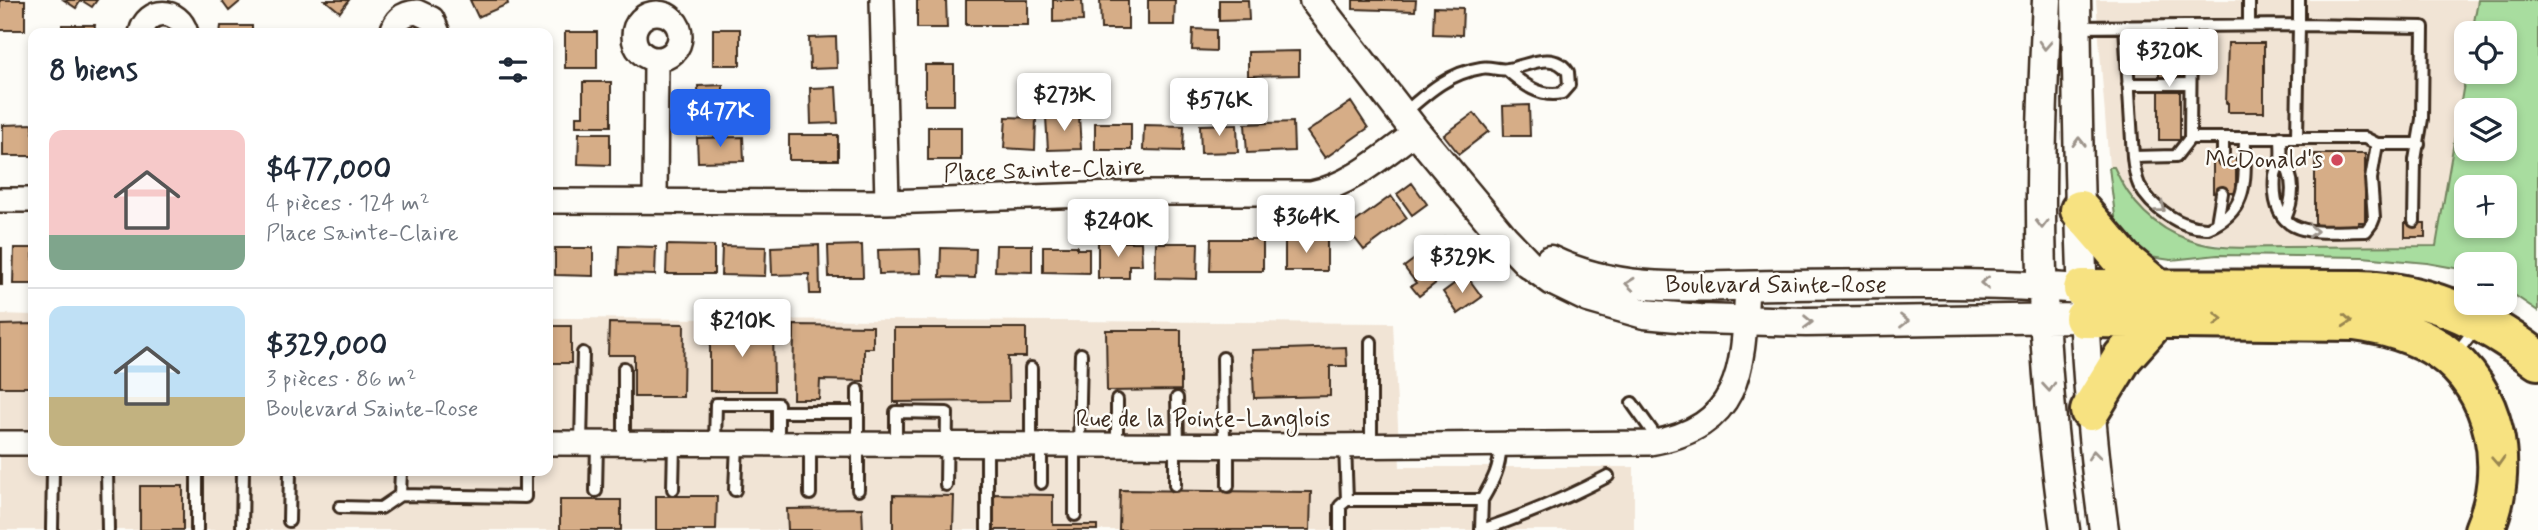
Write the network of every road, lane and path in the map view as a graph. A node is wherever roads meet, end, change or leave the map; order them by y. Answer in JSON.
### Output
{"nodes":[{"id":1,"x":882,"y":0,"type":"edge"},
{"id":2,"x":1314,"y":0,"type":"edge"},
{"id":3,"x":2048,"y":0,"type":"edge"},
{"id":4,"x":2299,"y":0,"type":"edge"},
{"id":5,"x":2249,"y":1,"type":"edge"},
{"id":6,"x":2076,"y":14,"type":"edge"},
{"id":7,"x":2249,"y":25,"type":"junction"},
{"id":8,"x":2299,"y":25,"type":"junction"},
{"id":9,"x":2125,"y":26,"type":"junction"},
{"id":10,"x":2191,"y":26,"type":"junction"},
{"id":11,"x":142,"y":28,"type":"edge"},
{"id":12,"x":184,"y":28,"type":"edge"},
{"id":13,"x":394,"y":28,"type":"edge"},
{"id":14,"x":436,"y":28,"type":"edge"},
{"id":15,"x":656,"y":59,"type":"dead end"},
{"id":16,"x":1507,"y":70,"type":"junction"},
{"id":17,"x":2128,"y":83,"type":"junction"},
{"id":18,"x":2190,"y":84,"type":"junction"},
{"id":19,"x":1409,"y":123,"type":"junction"},
{"id":20,"x":2281,"y":137,"type":"junction"},
{"id":21,"x":2297,"y":137,"type":"junction"},
{"id":22,"x":2190,"y":138,"type":"junction"},
{"id":23,"x":2223,"y":138,"type":"junction"},
{"id":24,"x":2245,"y":138,"type":"junction"},
{"id":25,"x":2377,"y":144,"type":"junction"},
{"id":26,"x":2419,"y":144,"type":"junction"},
{"id":27,"x":2133,"y":157,"type":"junction"},
{"id":28,"x":2223,"y":159,"type":"dead end"},
{"id":29,"x":2222,"y":193,"type":"dead end"},
{"id":30,"x":0,"y":200,"type":"edge"},
{"id":31,"x":28,"y":200,"type":"edge"},
{"id":32,"x":553,"y":201,"type":"edge"},
{"id":33,"x":655,"y":201,"type":"junction"},
{"id":34,"x":887,"y":202,"type":"junction"},
{"id":35,"x":2080,"y":210,"type":"junction"},
{"id":36,"x":1487,"y":217,"type":"junction"},
{"id":37,"x":2414,"y":221,"type":"dead end"},
{"id":38,"x":2216,"y":225,"type":"junction"},
{"id":39,"x":1748,"y":286,"type":"junction"},
{"id":40,"x":2043,"y":302,"type":"junction"},
{"id":41,"x":2083,"y":304,"type":"junction"},
{"id":42,"x":2158,"y":305,"type":"junction"},
{"id":43,"x":1746,"y":320,"type":"junction"},
{"id":44,"x":2481,"y":322,"type":"junction"},
{"id":45,"x":1371,"y":342,"type":"dead end"},
{"id":46,"x":583,"y":353,"type":"dead end"},
{"id":47,"x":1081,"y":354,"type":"dead end"},
{"id":48,"x":1223,"y":358,"type":"dead end"},
{"id":49,"x":2452,"y":360,"type":"junction"},
{"id":50,"x":2538,"y":360,"type":"edge"},
{"id":51,"x":624,"y":368,"type":"dead end"},
{"id":52,"x":1031,"y":368,"type":"dead end"},
{"id":53,"x":858,"y":390,"type":"dead end"},
{"id":54,"x":1177,"y":398,"type":"dead end"},
{"id":55,"x":1117,"y":400,"type":"dead end"},
{"id":56,"x":1632,"y":403,"type":"dead end"},
{"id":57,"x":2090,"y":411,"type":"junction"},
{"id":58,"x":778,"y":412,"type":"junction"},
{"id":59,"x":858,"y":412,"type":"junction"},
{"id":60,"x":1655,"y":442,"type":"junction"},
{"id":61,"x":0,"y":443,"type":"edge"},
{"id":62,"x":28,"y":443,"type":"edge"},
{"id":63,"x":553,"y":443,"type":"edge"},
{"id":64,"x":589,"y":443,"type":"junction"},
{"id":65,"x":624,"y":443,"type":"junction"},
{"id":66,"x":674,"y":443,"type":"junction"},
{"id":67,"x":726,"y":443,"type":"junction"},
{"id":68,"x":778,"y":444,"type":"junction"},
{"id":69,"x":810,"y":444,"type":"junction"},
{"id":70,"x":858,"y":444,"type":"junction"},
{"id":71,"x":896,"y":444,"type":"junction"},
{"id":72,"x":946,"y":444,"type":"junction"},
{"id":73,"x":987,"y":445,"type":"junction"},
{"id":74,"x":1036,"y":445,"type":"junction"},
{"id":75,"x":1077,"y":445,"type":"junction"},
{"id":76,"x":1117,"y":445,"type":"junction"},
{"id":77,"x":1176,"y":445,"type":"junction"},
{"id":78,"x":1226,"y":445,"type":"junction"},
{"id":79,"x":1345,"y":445,"type":"junction"},
{"id":80,"x":1371,"y":445,"type":"junction"},
{"id":81,"x":1500,"y":445,"type":"junction"},
{"id":82,"x":52,"y":476,"type":"edge"},
{"id":83,"x":107,"y":476,"type":"edge"},
{"id":84,"x":197,"y":476,"type":"edge"},
{"id":85,"x":243,"y":476,"type":"edge"},
{"id":86,"x":290,"y":476,"type":"edge"},
{"id":87,"x":401,"y":476,"type":"edge"},
{"id":88,"x":525,"y":476,"type":"edge"},
{"id":89,"x":1608,"y":476,"type":"dead end"},
{"id":90,"x":1041,"y":483,"type":"dead end"},
{"id":91,"x":946,"y":485,"type":"dead end"},
{"id":92,"x":1175,"y":485,"type":"dead end"},
{"id":93,"x":1228,"y":486,"type":"dead end"},
{"id":94,"x":673,"y":489,"type":"dead end"},
{"id":95,"x":735,"y":489,"type":"dead end"},
{"id":96,"x":858,"y":489,"type":"dead end"},
{"id":97,"x":596,"y":491,"type":"dead end"},
{"id":98,"x":810,"y":494,"type":"dead end"},
{"id":99,"x":400,"y":495,"type":"junction"},
{"id":100,"x":1347,"y":500,"type":"junction"},
{"id":101,"x":1482,"y":500,"type":"junction"},
{"id":102,"x":340,"y":507,"type":"dead end"},
{"id":103,"x":1075,"y":515,"type":"dead end"},
{"id":104,"x":289,"y":522,"type":"dead end"},
{"id":105,"x":52,"y":530,"type":"edge"},
{"id":106,"x":107,"y":530,"type":"edge"},
{"id":107,"x":197,"y":530,"type":"edge"},
{"id":108,"x":242,"y":530,"type":"edge"},
{"id":109,"x":987,"y":530,"type":"edge"},
{"id":110,"x":1340,"y":530,"type":"edge"},
{"id":111,"x":1481,"y":530,"type":"edge"},
{"id":112,"x":2065,"y":530,"type":"edge"},
{"id":113,"x":2104,"y":530,"type":"edge"},
{"id":114,"x":2484,"y":530,"type":"edge"}],
"edges":[{"from":1,"to":34,"type":"street"},
{"from":2,"to":19,"type":"street","name":"Boulevard Sainte-Rose"},
{"from":3,"to":40,"type":"street","one_way":true},
{"from":4,"to":8,"type":"lane"},
{"from":5,"to":7,"type":"lane"},
{"from":6,"to":9,"type":"lane"},
{"from":35,"to":6,"type":"street","one_way":true},
{"from":7,"to":8,"type":"lane"},
{"from":7,"to":10,"type":"lane"},
{"from":8,"to":21,"type":"lane"},
{"from":8,"to":26,"type":"lane"},
{"from":9,"to":10,"type":"lane"},
{"from":9,"to":17,"type":"lane"},
{"from":10,"to":18,"type":"lane"},
{"from":11,"to":12,"type":"street"},
{"from":13,"to":14,"type":"street"},
{"from":15,"to":33,"type":"street"},
{"from":16,"to":16,"type":"lane"},
{"from":16,"to":19,"type":"lane"},
{"from":17,"to":18,"type":"lane"},
{"from":17,"to":27,"type":"lane"},
{"from":18,"to":22,"type":"lane"},
{"from":19,"to":34,"type":"street","name":"Place Sainte-Claire"},
{"from":19,"to":36,"type":"street","name":"Boulevard Sainte-Rose"},
{"from":20,"to":21,"type":"lane"},
{"from":20,"to":24,"type":"lane"},
{"from":20,"to":25,"type":"lane","one_way":true},
{"from":21,"to":25,"type":"lane"},
{"from":22,"to":23,"type":"lane"},
{"from":22,"to":27,"type":"lane"},
{"from":23,"to":24,"type":"lane"},
{"from":23,"to":28,"type":"lane"},
{"from":24,"to":38,"type":"lane"},
{"from":25,"to":26,"type":"lane"},
{"from":26,"to":37,"type":"lane"},
{"from":27,"to":38,"type":"lane","one_way":true},
{"from":29,"to":38,"type":"lane"},
{"from":30,"to":31,"type":"street"},
{"from":32,"to":33,"type":"street","name":"Place Sainte-Claire"},
{"from":33,"to":34,"type":"street","name":"Place Sainte-Claire"},
{"from":35,"to":41,"type":"street"},
{"from":35,"to":42,"type":"highway"},
{"from":39,"to":36,"type":"street","name":"Boulevard Sainte-Rose","one_way":true},
{"from":36,"to":43,"type":"street","name":"Boulevard Sainte-Rose"},
{"from":40,"to":39,"type":"street","name":"Boulevard Sainte-Rose","one_way":true},
{"from":39,"to":43,"type":"street","name":"Rue de la Pointe-Langlois"},
{"from":40,"to":41,"type":"street","name":"Boulevard Sainte-Rose"},
{"from":43,"to":40,"type":"street","name":"Boulevard Sainte-Rose","one_way":true},
{"from":40,"to":112,"type":"street","one_way":true},
{"from":41,"to":42,"type":"highway"},
{"from":41,"to":57,"type":"street"},
{"from":42,"to":44,"type":"highway"},
{"from":42,"to":49,"type":"highway","one_way":true},
{"from":42,"to":57,"type":"highway"},
{"from":43,"to":60,"type":"street","name":"Rue de la Pointe-Langlois"},
{"from":44,"to":49,"type":"lane"},
{"from":44,"to":50,"type":"highway"},
{"from":45,"to":80,"type":"lane"},
{"from":46,"to":64,"type":"lane"},
{"from":47,"to":75,"type":"lane"},
{"from":48,"to":78,"type":"lane"},
{"from":49,"to":114,"type":"highway","one_way":true},
{"from":51,"to":65,"type":"lane"},
{"from":52,"to":74,"type":"lane"},
{"from":53,"to":59,"type":"lane"},
{"from":54,"to":77,"type":"lane"},
{"from":55,"to":76,"type":"lane"},
{"from":56,"to":60,"type":"lane"},
{"from":113,"to":57,"type":"street","one_way":true},
{"from":58,"to":59,"type":"lane"},
{"from":58,"to":67,"type":"lane"},
{"from":58,"to":68,"type":"lane"},
{"from":59,"to":70,"type":"lane"},
{"from":60,"to":81,"type":"street","name":"Rue de la Pointe-Langlois"},
{"from":61,"to":62,"type":"street"},
{"from":63,"to":64,"type":"street","name":"Rue de la Pointe-Langlois"},
{"from":64,"to":65,"type":"street","name":"Rue de la Pointe-Langlois"},
{"from":64,"to":97,"type":"lane"},
{"from":65,"to":66,"type":"street","name":"Rue de la Pointe-Langlois"},
{"from":66,"to":67,"type":"street","name":"Rue de la Pointe-Langlois"},
{"from":66,"to":94,"type":"lane"},
{"from":67,"to":68,"type":"street","name":"Rue de la Pointe-Langlois"},
{"from":67,"to":95,"type":"lane"},
{"from":68,"to":69,"type":"street","name":"Rue de la Pointe-Langlois"},
{"from":69,"to":70,"type":"street","name":"Rue de la Pointe-Langlois"},
{"from":69,"to":98,"type":"lane"},
{"from":70,"to":71,"type":"street","name":"Rue de la Pointe-Langlois"},
{"from":70,"to":96,"type":"lane"},
{"from":71,"to":72,"type":"street","name":"Rue de la Pointe-Langlois"},
{"from":71,"to":72,"type":"lane"},
{"from":72,"to":73,"type":"street","name":"Rue de la Pointe-Langlois"},
{"from":72,"to":91,"type":"lane"},
{"from":73,"to":74,"type":"street","name":"Rue de la Pointe-Langlois"},
{"from":73,"to":109,"type":"lane"},
{"from":74,"to":75,"type":"street","name":"Rue de la Pointe-Langlois"},
{"from":74,"to":90,"type":"lane"},
{"from":75,"to":76,"type":"street","name":"Rue de la Pointe-Langlois"},
{"from":75,"to":103,"type":"lane"},
{"from":76,"to":77,"type":"street","name":"Rue de la Pointe-Langlois"},
{"from":77,"to":78,"type":"street","name":"Rue de la Pointe-Langlois"},
{"from":77,"to":92,"type":"lane"},
{"from":78,"to":79,"type":"street","name":"Rue de la Pointe-Langlois"},
{"from":78,"to":93,"type":"lane"},
{"from":79,"to":80,"type":"street","name":"Rue de la Pointe-Langlois"},
{"from":79,"to":100,"type":"lane"},
{"from":80,"to":81,"type":"street","name":"Rue de la Pointe-Langlois"},
{"from":81,"to":101,"type":"lane"},
{"from":82,"to":105,"type":"lane"},
{"from":83,"to":106,"type":"lane"},
{"from":84,"to":107,"type":"lane"},
{"from":85,"to":108,"type":"lane"},
{"from":86,"to":104,"type":"lane"},
{"from":87,"to":99,"type":"lane"},
{"from":88,"to":99,"type":"lane"},
{"from":89,"to":111,"type":"lane"},
{"from":99,"to":102,"type":"lane"},
{"from":100,"to":101,"type":"lane"},
{"from":100,"to":110,"type":"lane"},
{"from":101,"to":111,"type":"lane"}]}
